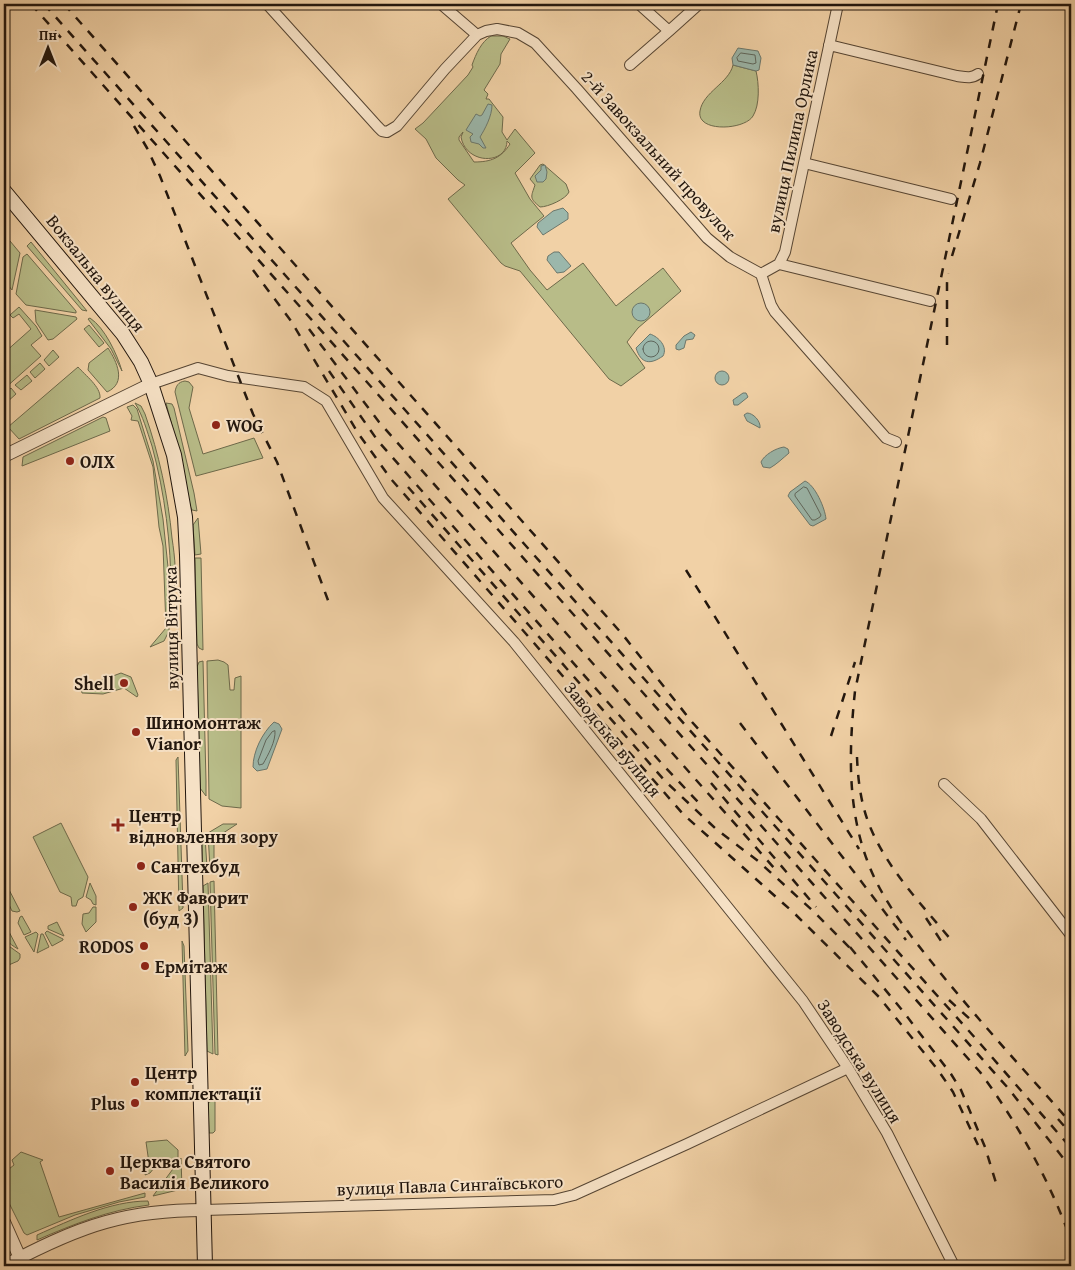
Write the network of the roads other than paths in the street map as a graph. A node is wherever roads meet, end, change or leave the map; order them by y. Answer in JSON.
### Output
{"nodes":[{"id":1,"x":267,"y":4,"type":"edge"},
{"id":2,"x":441,"y":4,"type":"edge"},
{"id":3,"x":639,"y":4,"type":"edge"},
{"id":4,"x":699,"y":4,"type":"edge"},
{"id":5,"x":838,"y":4,"type":"edge"},
{"id":6,"x":669,"y":30,"type":"junction"},
{"id":7,"x":477,"y":35,"type":"junction"},
{"id":8,"x":829,"y":45,"type":"junction"},
{"id":9,"x":630,"y":66,"type":"dead end"},
{"id":10,"x":978,"y":74,"type":"dead end"},
{"id":11,"x":804,"y":163,"type":"junction"},
{"id":12,"x":4,"y":191,"type":"edge"},
{"id":13,"x":4,"y":199,"type":"edge"},
{"id":14,"x":951,"y":199,"type":"dead end"},
{"id":15,"x":779,"y":264,"type":"junction"},
{"id":16,"x":761,"y":274,"type":"junction"},
{"id":17,"x":930,"y":301,"type":"dead end"},
{"id":18,"x":147,"y":386,"type":"junction"},
{"id":19,"x":896,"y":442,"type":"dead end"},
{"id":20,"x":4,"y":456,"type":"edge"},
{"id":21,"x":944,"y":784,"type":"dead end"},
{"id":22,"x":1071,"y":935,"type":"edge"},
{"id":23,"x":848,"y":1068,"type":"junction"},
{"id":24,"x":200,"y":1210,"type":"junction"},
{"id":25,"x":4,"y":1222,"type":"edge"},
{"id":26,"x":20,"y":1258,"type":"junction"},
{"id":27,"x":4,"y":1266,"type":"edge"},
{"id":28,"x":198,"y":1266,"type":"edge"},
{"id":29,"x":205,"y":1266,"type":"edge"},
{"id":30,"x":954,"y":1266,"type":"edge"}],
"edges":[{"from":1,"to":7,"type":"street"},
{"from":2,"to":7,"type":"street"},
{"from":3,"to":6,"type":"street"},
{"from":4,"to":6,"type":"street"},
{"from":5,"to":8,"type":"street","name":"вулиця Пилипа Орлика"},
{"from":6,"to":9,"type":"street"},
{"from":7,"to":16,"type":"street","name":"2-й Завокзальний провулок"},
{"from":8,"to":10,"type":"street"},
{"from":8,"to":11,"type":"street","name":"вулиця Пилипа Орлика"},
{"from":11,"to":14,"type":"street"},
{"from":11,"to":15,"type":"street","name":"вулиця Пилипа Орлика"},
{"from":12,"to":18,"type":"main road","name":"Вокзальна вулиця"},
{"from":13,"to":18,"type":"main road","name":"Вокзальна вулиця"},
{"from":15,"to":16,"type":"street"},
{"from":15,"to":17,"type":"street"},
{"from":16,"to":19,"type":"street"},
{"from":18,"to":20,"type":"street"},
{"from":18,"to":23,"type":"street","name":"Заводська вулиця"},
{"from":18,"to":24,"type":"main road","name":"вулиця Вітрука"},
{"from":21,"to":22,"type":"street"},
{"from":23,"to":24,"type":"street","name":"вулиця Павла Сингаївського"},
{"from":23,"to":30,"type":"street","name":"Заводська вулиця"},
{"from":24,"to":26,"type":"street"},
{"from":24,"to":28,"type":"main road","name":"вулиця Вітрука"},
{"from":24,"to":29,"type":"main road","name":"вулиця Вітрука"},
{"from":25,"to":26,"type":"street"},
{"from":26,"to":27,"type":"street"}]}
